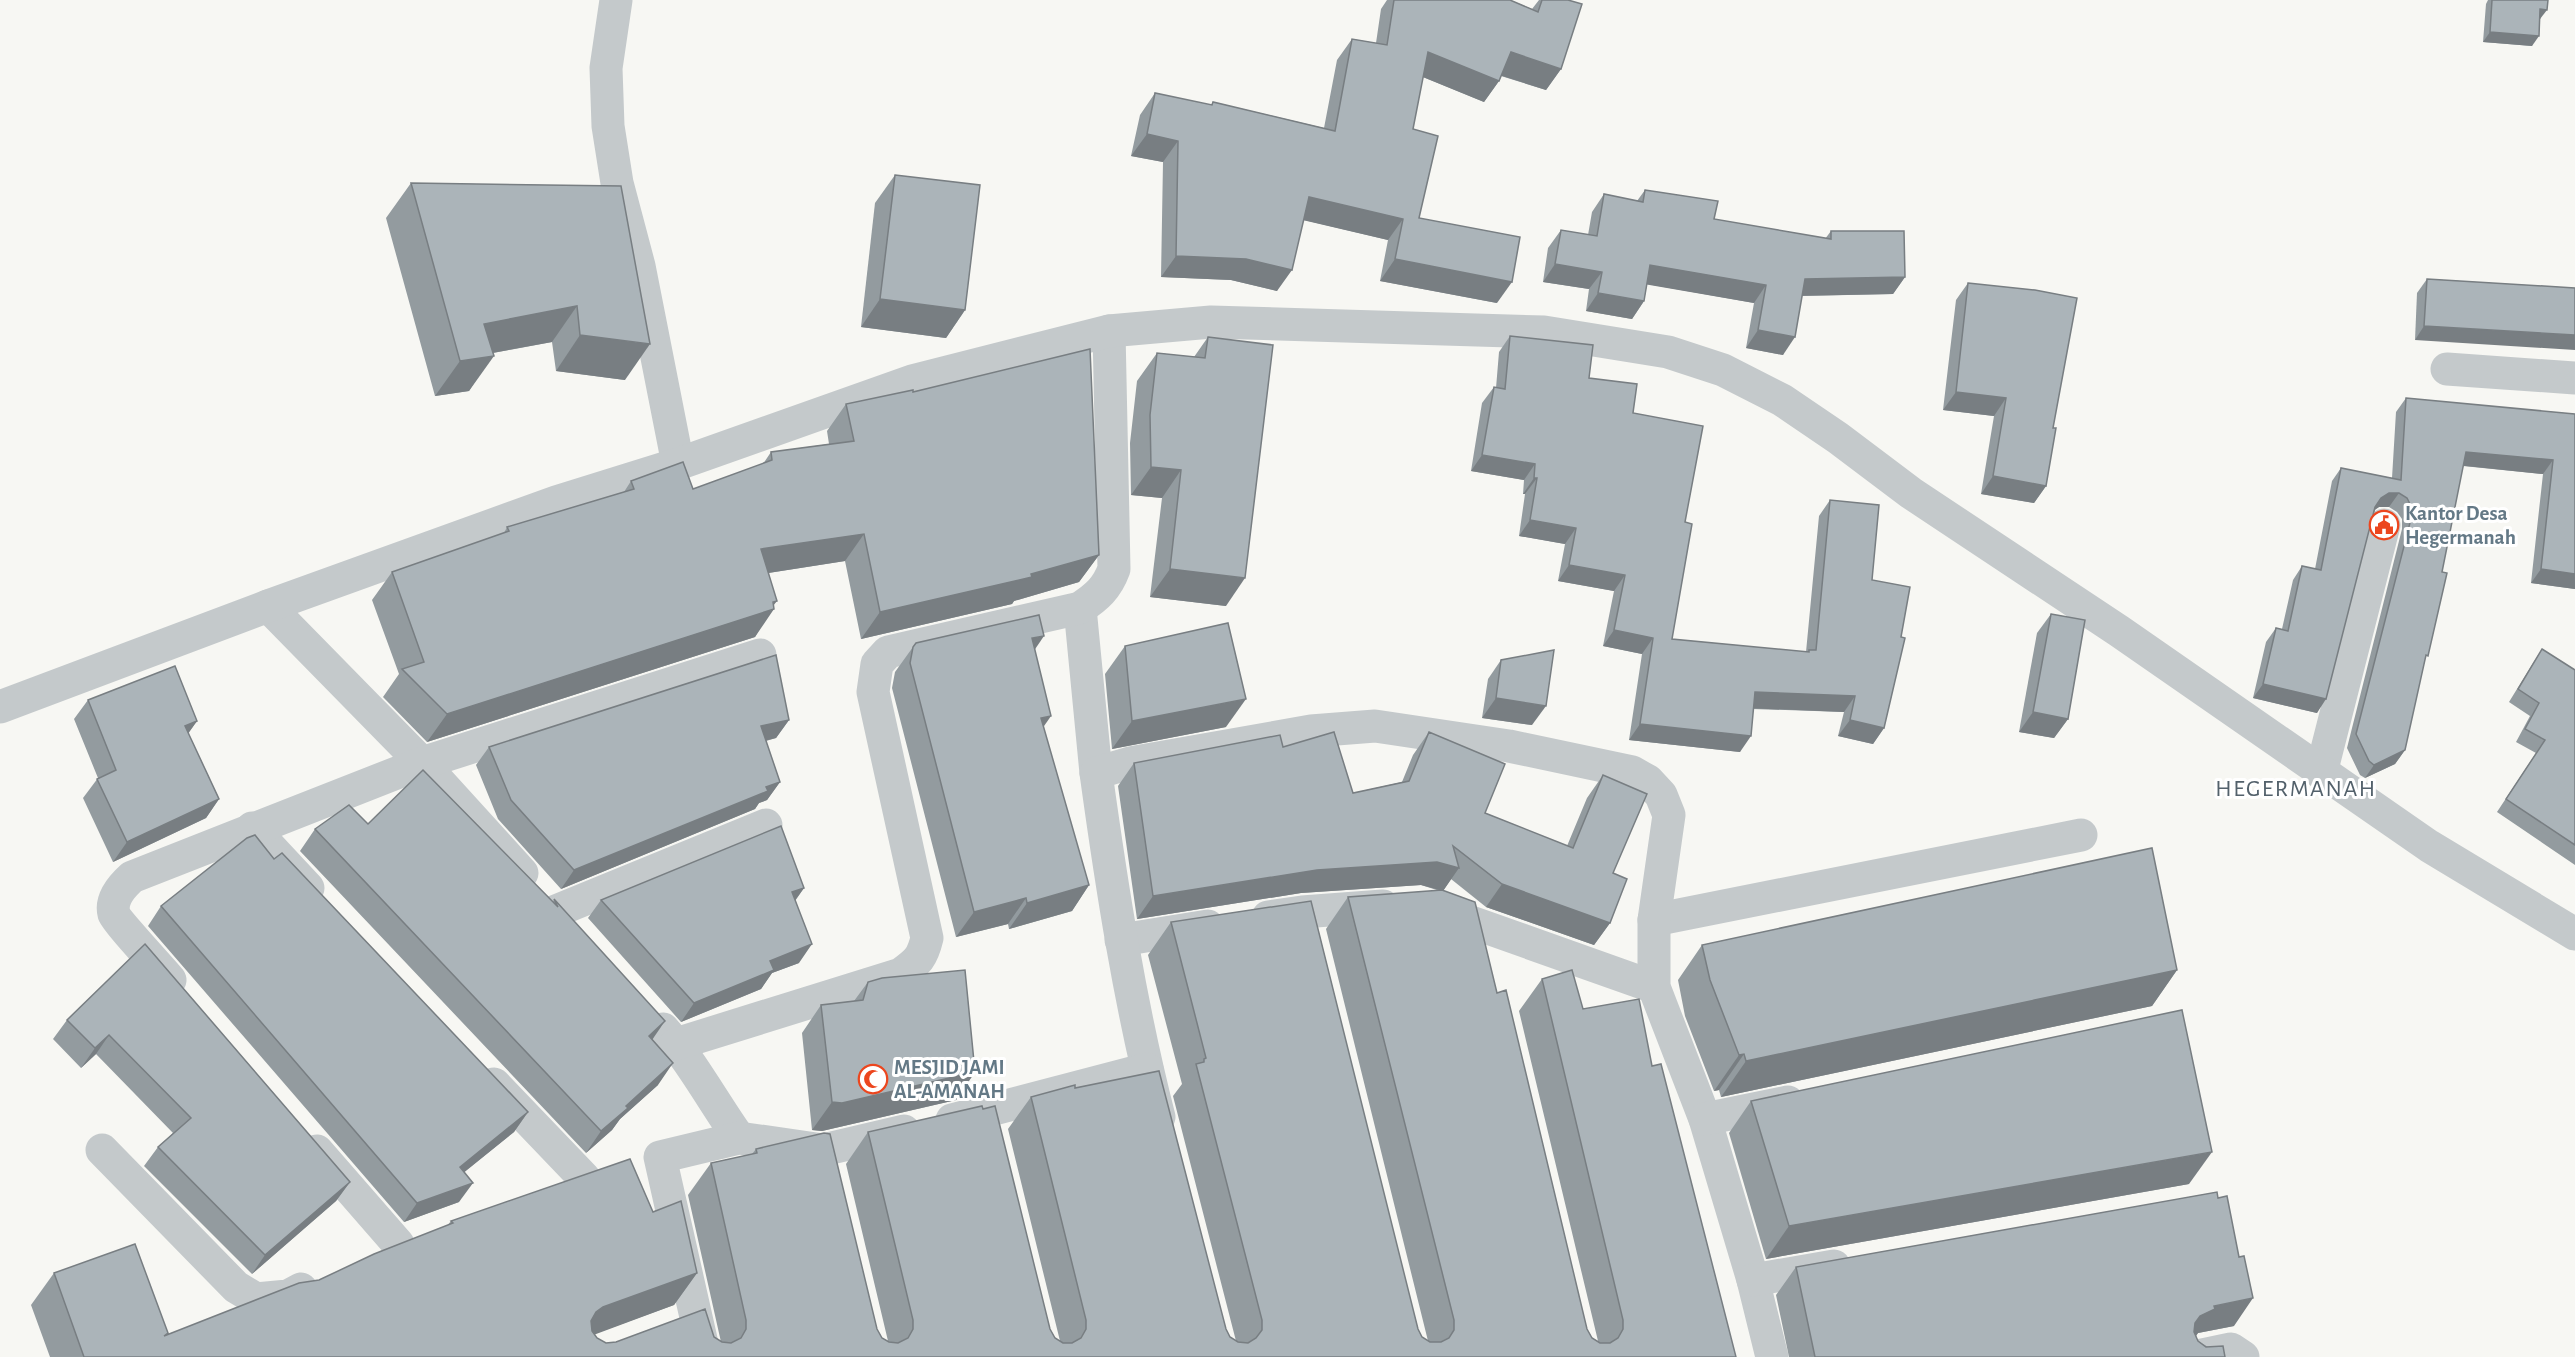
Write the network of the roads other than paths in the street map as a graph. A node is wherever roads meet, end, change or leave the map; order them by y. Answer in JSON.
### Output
{"nodes":[{"id":1,"x":616,"y":0,"type":"edge"},
{"id":2,"x":1109,"y":331,"type":"junction"},
{"id":3,"x":2447,"y":369,"type":"dead end"},
{"id":4,"x":2575,"y":378,"type":"edge"},
{"id":5,"x":678,"y":464,"type":"junction"},
{"id":6,"x":2384,"y":525,"type":"dead end"},
{"id":7,"x":268,"y":606,"type":"junction"},
{"id":8,"x":1080,"y":608,"type":"junction"},
{"id":9,"x":760,"y":655,"type":"dead end"},
{"id":10,"x":0,"y":707,"type":"edge"},
{"id":11,"x":422,"y":763,"type":"junction"},
{"id":12,"x":1096,"y":773,"type":"junction"},
{"id":13,"x":2321,"y":773,"type":"junction"},
{"id":14,"x":766,"y":825,"type":"dead end"},
{"id":15,"x":252,"y":828,"type":"junction"},
{"id":16,"x":2081,"y":835,"type":"dead end"},
{"id":17,"x":325,"y":905,"type":"edge"},
{"id":18,"x":556,"y":911,"type":"junction"},
{"id":19,"x":1302,"y":912,"type":"junction"},
{"id":20,"x":1654,"y":920,"type":"junction"},
{"id":21,"x":1479,"y":924,"type":"junction"},
{"id":22,"x":2575,"y":934,"type":"edge"},
{"id":23,"x":580,"y":938,"type":"edge"},
{"id":24,"x":1120,"y":940,"type":"junction"},
{"id":25,"x":1310,"y":946,"type":"edge"},
{"id":26,"x":1488,"y":958,"type":"edge"},
{"id":27,"x":1654,"y":987,"type":"junction"},
{"id":28,"x":191,"y":1004,"type":"edge"},
{"id":29,"x":644,"y":1008,"type":"edge"},
{"id":30,"x":676,"y":1044,"type":"junction"},
{"id":31,"x":470,"y":1059,"type":"edge"},
{"id":32,"x":1147,"y":1069,"type":"junction"},
{"id":33,"x":1822,"y":1095,"type":"edge"},
{"id":34,"x":985,"y":1113,"type":"junction"},
{"id":35,"x":1705,"y":1119,"type":"junction"},
{"id":36,"x":298,"y":1128,"type":"edge"},
{"id":37,"x":740,"y":1138,"type":"junction"},
{"id":38,"x":993,"y":1146,"type":"edge"},
{"id":39,"x":1168,"y":1149,"type":"edge"},
{"id":40,"x":102,"y":1150,"type":"dead end"},
{"id":41,"x":823,"y":1150,"type":"junction"},
{"id":42,"x":660,"y":1157,"type":"junction"},
{"id":43,"x":584,"y":1178,"type":"junction"},
{"id":44,"x":831,"y":1184,"type":"edge"},
{"id":45,"x":551,"y":1190,"type":"edge"},
{"id":46,"x":430,"y":1233,"type":"edge"},
{"id":47,"x":398,"y":1244,"type":"junction"},
{"id":48,"x":368,"y":1258,"type":"edge"},
{"id":49,"x":1858,"y":1262,"type":"edge"},
{"id":50,"x":328,"y":1277,"type":"edge"},
{"id":51,"x":1753,"y":1280,"type":"junction"},
{"id":52,"x":696,"y":1317,"type":"junction"},
{"id":53,"x":663,"y":1329,"type":"edge"},
{"id":54,"x":705,"y":1357,"type":"edge"},
{"id":55,"x":1772,"y":1357,"type":"edge"},
{"id":56,"x":2193,"y":1357,"type":"edge"},
{"id":57,"x":2243,"y":1357,"type":"edge"}],
"edges":[{"from":1,"to":5,"type":"street"},
{"from":2,"to":5,"type":"street"},
{"from":2,"to":8,"type":"street"},
{"from":2,"to":13,"type":"street"},
{"from":3,"to":4,"type":"street"},
{"from":5,"to":7,"type":"street"},
{"from":6,"to":13,"type":"street"},
{"from":7,"to":10,"type":"street"},
{"from":7,"to":11,"type":"street"},
{"from":8,"to":12,"type":"street"},
{"from":8,"to":30,"type":"street"},
{"from":9,"to":11,"type":"street"},
{"from":11,"to":15,"type":"street"},
{"from":11,"to":18,"type":"street"},
{"from":12,"to":20,"type":"street"},
{"from":12,"to":24,"type":"street"},
{"from":13,"to":22,"type":"street"},
{"from":14,"to":18,"type":"street"},
{"from":15,"to":17,"type":"street"},
{"from":15,"to":28,"type":"street"},
{"from":16,"to":20,"type":"street"},
{"from":18,"to":23,"type":"street"},
{"from":19,"to":21,"type":"street"},
{"from":19,"to":24,"type":"street"},
{"from":19,"to":25,"type":"street"},
{"from":20,"to":27,"type":"street"},
{"from":21,"to":26,"type":"street"},
{"from":21,"to":27,"type":"street"},
{"from":24,"to":32,"type":"street"},
{"from":27,"to":35,"type":"street"},
{"from":29,"to":30,"type":"street"},
{"from":30,"to":37,"type":"street"},
{"from":31,"to":43,"type":"street"},
{"from":32,"to":34,"type":"street"},
{"from":32,"to":39,"type":"street"},
{"from":33,"to":35,"type":"street"},
{"from":34,"to":38,"type":"street"},
{"from":34,"to":41,"type":"street"},
{"from":35,"to":51,"type":"street"},
{"from":36,"to":47,"type":"street"},
{"from":37,"to":41,"type":"street"},
{"from":37,"to":42,"type":"street"},
{"from":40,"to":50,"type":"street"},
{"from":41,"to":44,"type":"street"},
{"from":42,"to":43,"type":"street"},
{"from":42,"to":52,"type":"street"},
{"from":43,"to":45,"type":"street"},
{"from":46,"to":47,"type":"street"},
{"from":47,"to":48,"type":"street"},
{"from":49,"to":51,"type":"street"},
{"from":51,"to":55,"type":"street"},
{"from":52,"to":53,"type":"street"},
{"from":52,"to":54,"type":"street"},
{"from":56,"to":57,"type":"street"}]}
